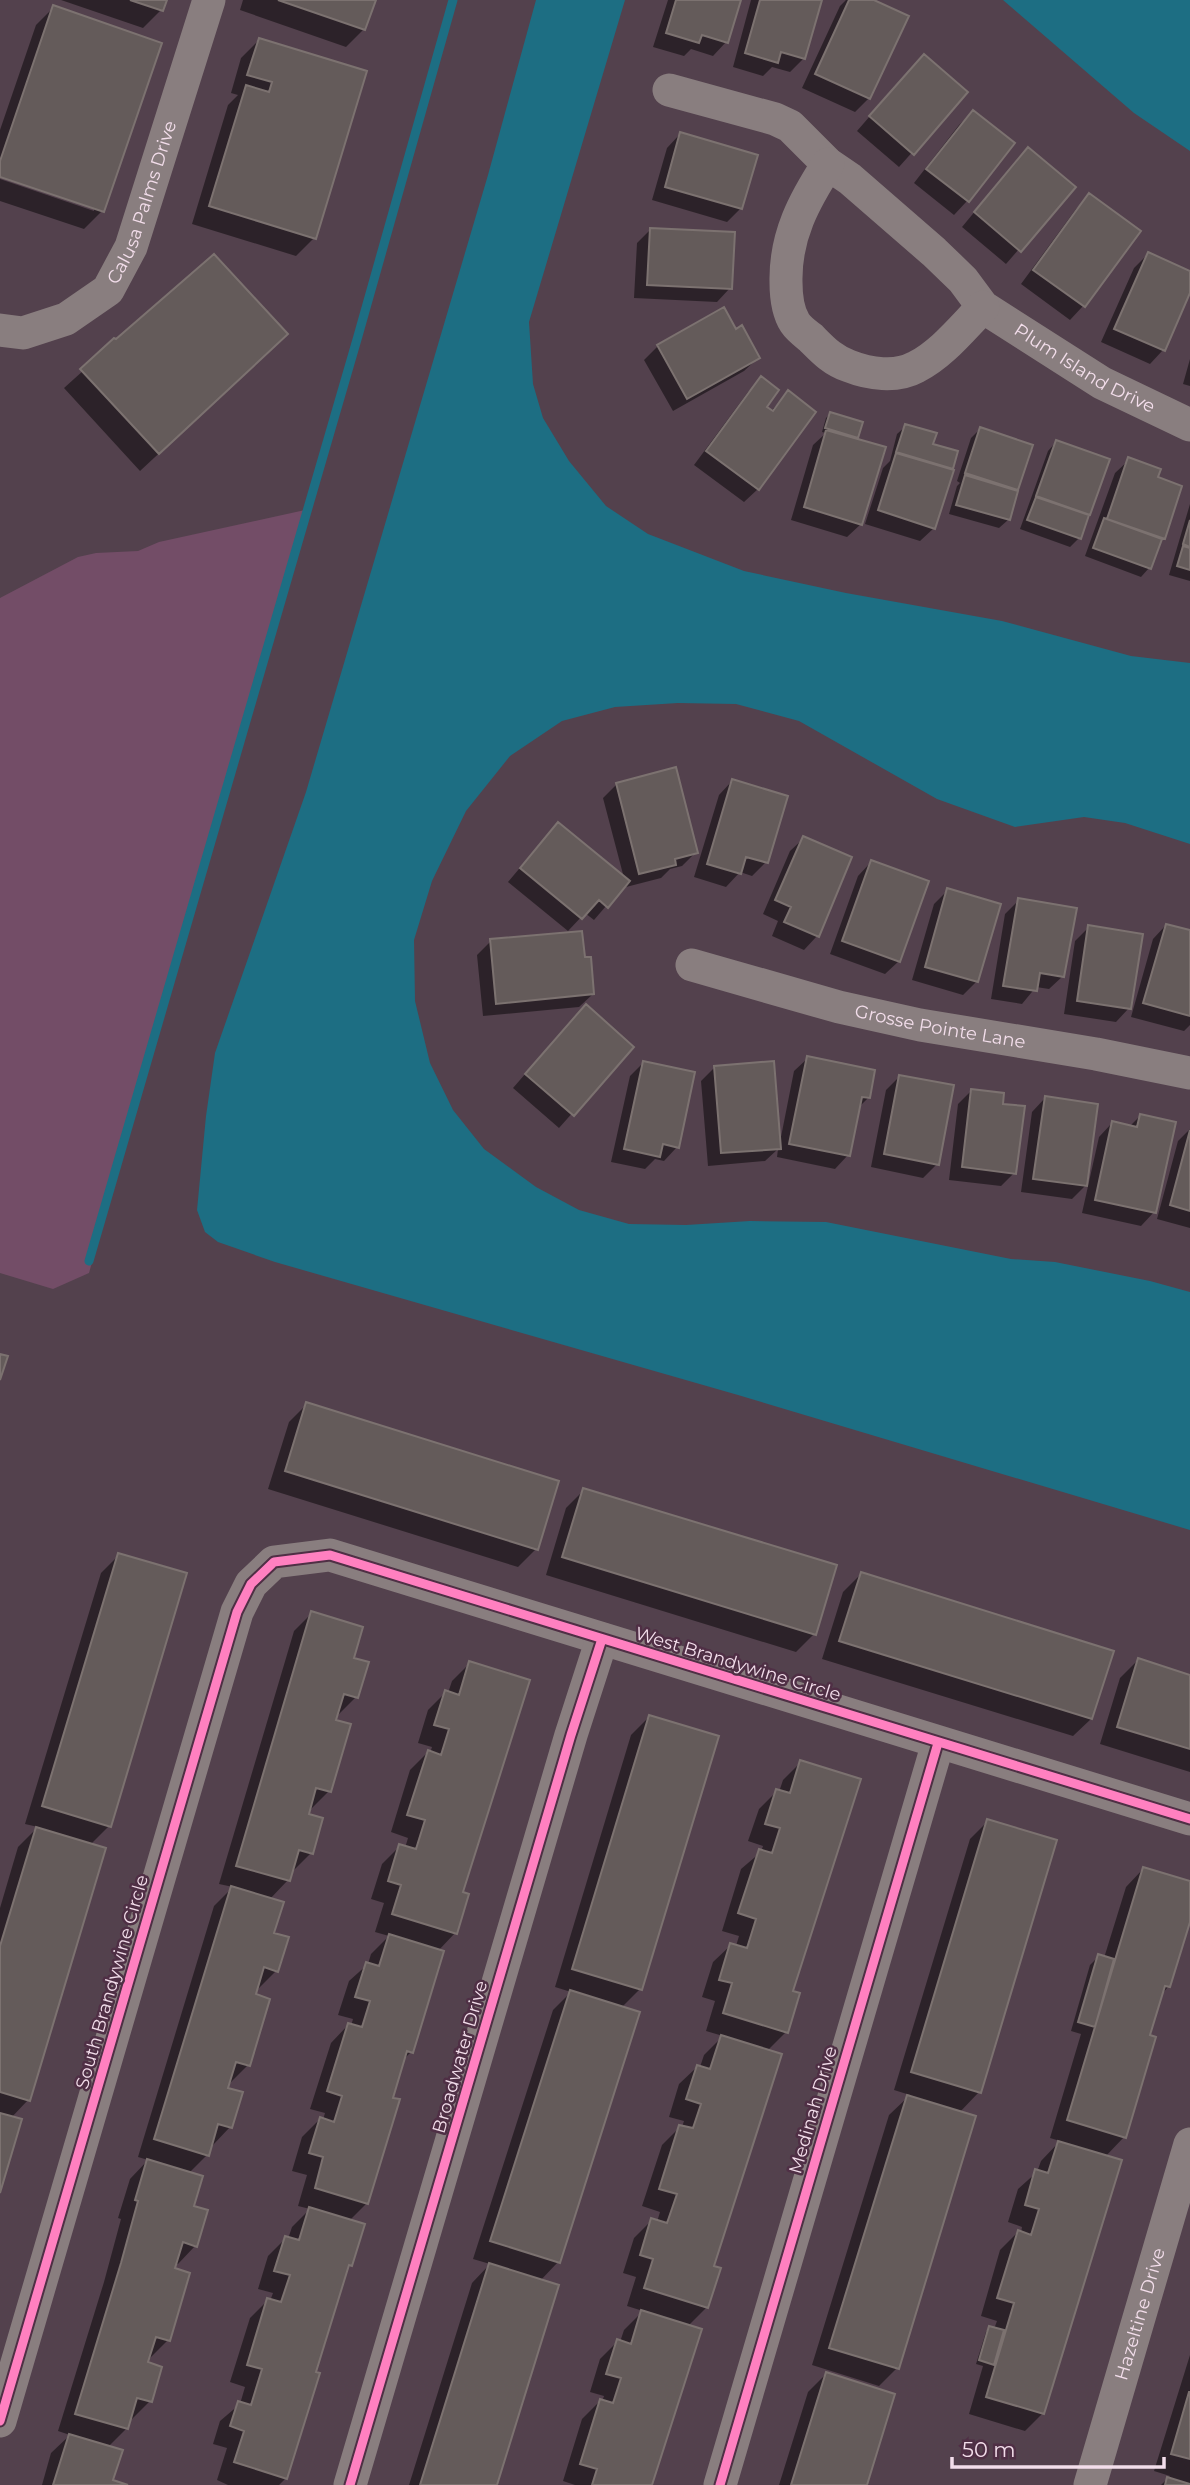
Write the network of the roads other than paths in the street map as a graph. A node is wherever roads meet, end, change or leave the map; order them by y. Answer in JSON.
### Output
{"nodes":[{"id":1,"x":209,"y":0,"type":"edge"},
{"id":2,"x":669,"y":90,"type":"dead end"},
{"id":3,"x":828,"y":164,"type":"junction"},
{"id":4,"x":983,"y":307,"type":"junction"},
{"id":5,"x":0,"y":330,"type":"edge"},
{"id":6,"x":1190,"y":425,"type":"edge"},
{"id":7,"x":692,"y":965,"type":"dead end"},
{"id":8,"x":1190,"y":1073,"type":"edge"},
{"id":9,"x":274,"y":1562,"type":"joint"},
{"id":10,"x":602,"y":1639,"type":"junction"},
{"id":11,"x":938,"y":1743,"type":"junction"},
{"id":12,"x":1190,"y":1819,"type":"edge"},
{"id":13,"x":1190,"y":2144,"type":"edge"},
{"id":14,"x":0,"y":2421,"type":"edge"},
{"id":15,"x":350,"y":2485,"type":"edge"},
{"id":16,"x":720,"y":2485,"type":"edge"},
{"id":17,"x":1090,"y":2485,"type":"edge"}],
"edges":[{"from":1,"to":5,"type":"street","name":"Calusa Palms Drive"},
{"from":2,"to":3,"type":"street","name":"Plum Island Drive"},
{"from":3,"to":4,"type":"street","name":"Plum Island Drive"},
{"from":3,"to":4,"type":"street"},
{"from":4,"to":6,"type":"street","name":"Plum Island Drive"},
{"from":7,"to":8,"type":"street","name":"Grosse Pointe Lane"},
{"from":9,"to":10,"type":"street","name":"West Brandywine Circle"},
{"from":9,"to":14,"type":"street","name":"South Brandywine Circle"},
{"from":10,"to":11,"type":"street","name":"West Brandywine Circle"},
{"from":10,"to":15,"type":"street","name":"Broadwater Drive"},
{"from":11,"to":12,"type":"street","name":"West Brandywine Circle"},
{"from":11,"to":16,"type":"street","name":"Medinah Drive"},
{"from":13,"to":17,"type":"street","name":"Hazeltine Drive"}]}
